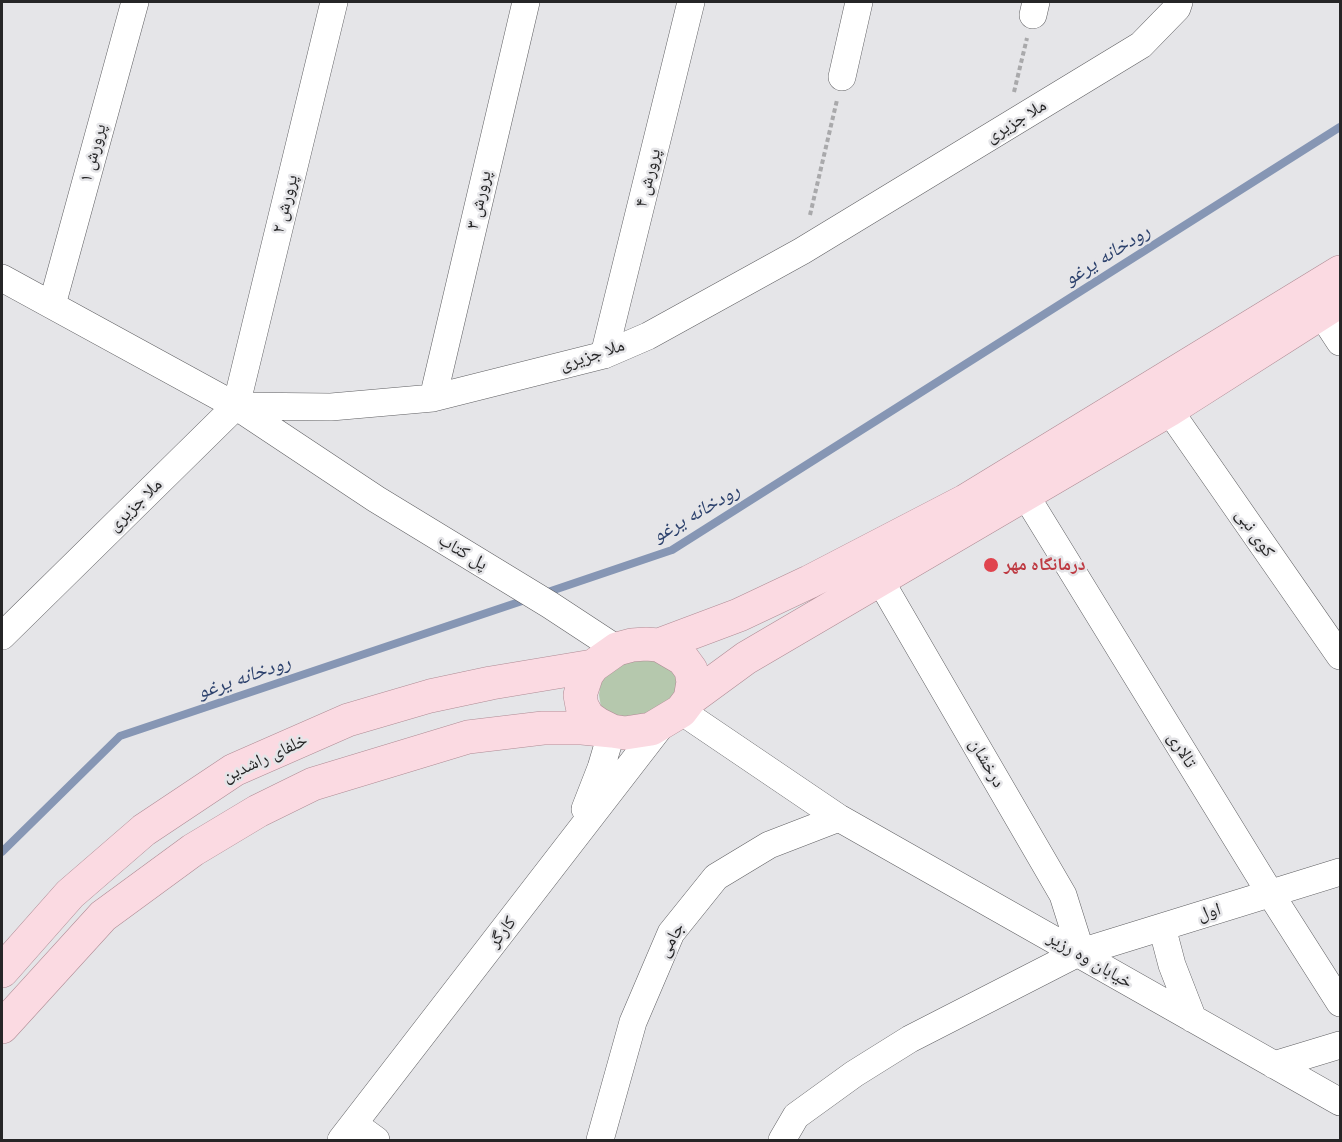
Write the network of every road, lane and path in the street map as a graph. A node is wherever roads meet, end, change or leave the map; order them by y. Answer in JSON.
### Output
{"nodes":[{"id":1,"x":135,"y":2,"type":"edge"},
{"id":2,"x":334,"y":2,"type":"edge"},
{"id":3,"x":526,"y":2,"type":"edge"},
{"id":4,"x":691,"y":2,"type":"edge"},
{"id":5,"x":859,"y":2,"type":"edge"},
{"id":6,"x":1179,"y":2,"type":"edge"},
{"id":7,"x":1034,"y":8,"type":"edge"},
{"id":8,"x":842,"y":77,"type":"joint"},
{"id":9,"x":1005,"y":128,"type":"junction"},
{"id":10,"x":802,"y":251,"type":"junction"},
{"id":11,"x":1341,"y":272,"type":"edge"},
{"id":12,"x":2,"y":278,"type":"edge"},
{"id":13,"x":52,"y":305,"type":"junction"},
{"id":14,"x":1331,"y":307,"type":"edge"},
{"id":15,"x":1341,"y":342,"type":"edge"},
{"id":16,"x":604,"y":355,"type":"junction"},
{"id":17,"x":433,"y":398,"type":"junction"},
{"id":18,"x":236,"y":406,"type":"junction"},
{"id":19,"x":1169,"y":410,"type":"junction"},
{"id":20,"x":1026,"y":496,"type":"junction"},
{"id":21,"x":880,"y":580,"type":"junction"},
{"id":22,"x":7,"y":623,"type":"edge"},
{"id":23,"x":659,"y":645,"type":"junction"},
{"id":24,"x":1341,"y":656,"type":"edge"},
{"id":25,"x":605,"y":657,"type":"junction"},
{"id":26,"x":678,"y":711,"type":"junction"},
{"id":27,"x":612,"y":731,"type":"junction"},
{"id":28,"x":839,"y":818,"type":"junction"},
{"id":29,"x":573,"y":838,"type":"junction"},
{"id":30,"x":1341,"y":872,"type":"edge"},
{"id":31,"x":1270,"y":893,"type":"junction"},
{"id":32,"x":1162,"y":927,"type":"junction"},
{"id":33,"x":1079,"y":952,"type":"junction"},
{"id":34,"x":2,"y":971,"type":"edge"},
{"id":35,"x":1341,"y":1003,"type":"edge"},
{"id":36,"x":1193,"y":1018,"type":"junction"},
{"id":37,"x":2,"y":1028,"type":"edge"},
{"id":38,"x":1341,"y":1045,"type":"edge"},
{"id":39,"x":1274,"y":1065,"type":"junction"},
{"id":40,"x":1341,"y":1102,"type":"edge"},
{"id":41,"x":348,"y":1132,"type":"edge"},
{"id":42,"x":376,"y":1140,"type":"edge"},
{"id":43,"x":600,"y":1140,"type":"edge"},
{"id":44,"x":782,"y":1140,"type":"edge"}],
"edges":[{"from":1,"to":13,"type":"street","name":"پرورش ۱"},
{"from":2,"to":18,"type":"street","name":"پرورش ۲"},
{"from":3,"to":17,"type":"street","name":"پرورش ۳"},
{"from":4,"to":16,"type":"street","name":"پرورش ۴"},
{"from":5,"to":8,"type":"street"},
{"from":6,"to":9,"type":"street","name":"ملا جزیری"},
{"from":7,"to":9,"type":"path"},
{"from":8,"to":10,"type":"path"},
{"from":9,"to":10,"type":"street","name":"ملا جزیری"},
{"from":10,"to":16,"type":"street","name":"ملا جزیری"},
{"from":11,"to":23,"type":"main road"},
{"from":12,"to":13,"type":"street","name":"پل کتاب"},
{"from":13,"to":18,"type":"street","name":"پل کتاب"},
{"from":14,"to":15,"type":"street"},
{"from":14,"to":19,"type":"main road"},
{"from":16,"to":17,"type":"street","name":"ملا جزیری"},
{"from":17,"to":18,"type":"street","name":"ملا جزیری"},
{"from":18,"to":22,"type":"street","name":"ملا جزیری"},
{"from":18,"to":25,"type":"street","name":"پل کتاب"},
{"from":19,"to":20,"type":"main road"},
{"from":19,"to":24,"type":"street","name":"کوی نبی"},
{"from":20,"to":21,"type":"main road"},
{"from":20,"to":31,"type":"street","name":"تالاری"},
{"from":21,"to":26,"type":"main road"},
{"from":21,"to":33,"type":"street","name":"درخشان"},
{"from":23,"to":25,"type":"main road"},
{"from":23,"to":26,"type":"main road"},
{"from":25,"to":27,"type":"main road"},
{"from":25,"to":34,"type":"main road","name":"خلفای راشدین"},
{"from":26,"to":27,"type":"main road"},
{"from":26,"to":28,"type":"street","name":"خیابان وه رزیر"},
{"from":26,"to":29,"type":"street","name":"کارگر"},
{"from":27,"to":29,"type":"street"},
{"from":27,"to":37,"type":"main road"},
{"from":28,"to":33,"type":"street","name":"خیابان وه رزیر"},
{"from":28,"to":43,"type":"street","name":"جامی"},
{"from":29,"to":41,"type":"street","name":"کارگر"},
{"from":30,"to":31,"type":"street","name":"اول"},
{"from":31,"to":32,"type":"street","name":"اول"},
{"from":31,"to":35,"type":"street","name":"تالاری"},
{"from":32,"to":33,"type":"street","name":"اول"},
{"from":32,"to":36,"type":"street"},
{"from":33,"to":36,"type":"street","name":"خیابان وه رزیر"},
{"from":33,"to":44,"type":"street","name":"اول"},
{"from":36,"to":39,"type":"street","name":"خیابان وه رزیر"},
{"from":38,"to":39,"type":"street"},
{"from":39,"to":40,"type":"street","name":"خیابان وه رزیر"},
{"from":41,"to":42,"type":"street"}]}
